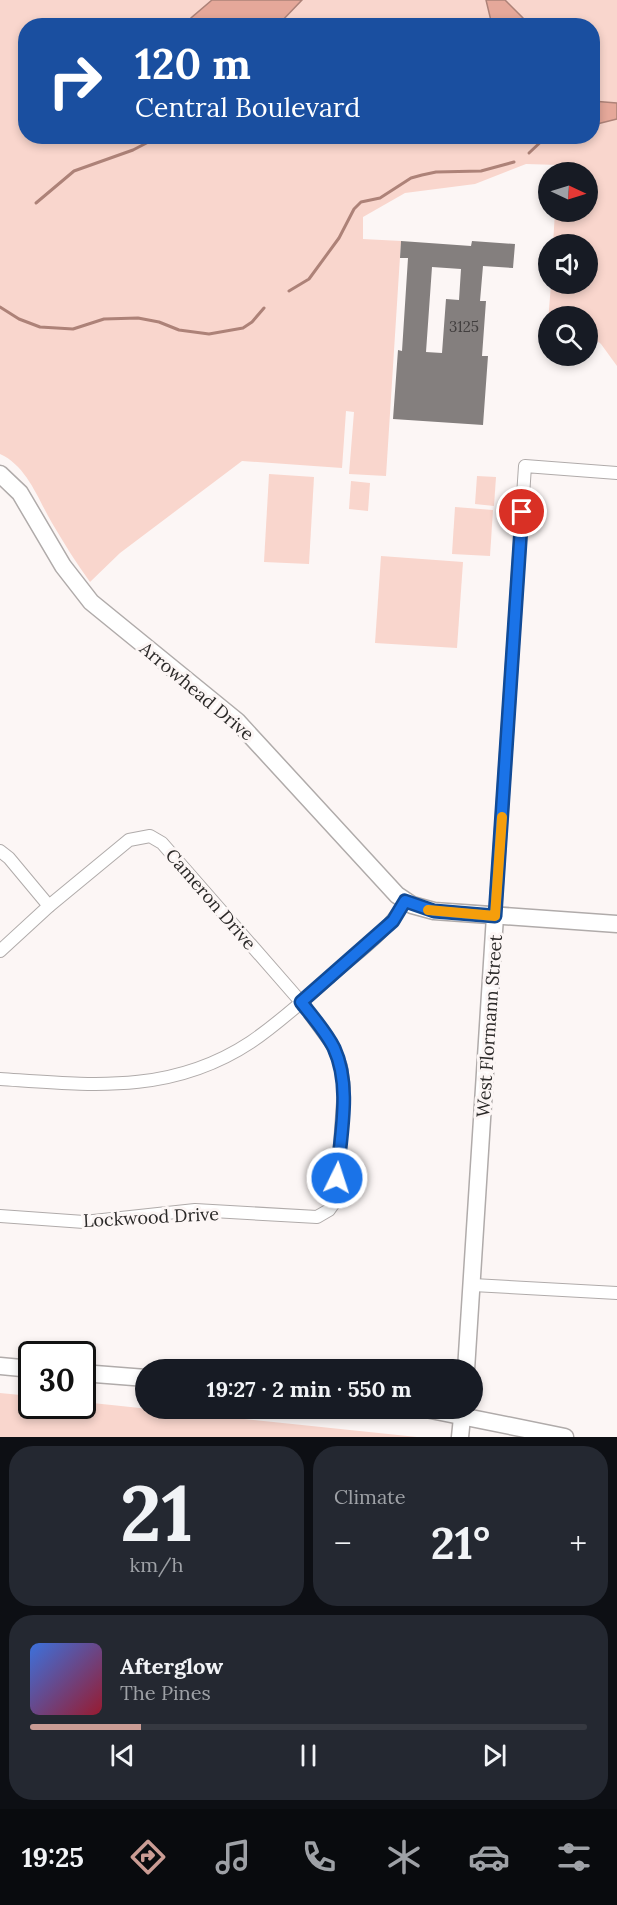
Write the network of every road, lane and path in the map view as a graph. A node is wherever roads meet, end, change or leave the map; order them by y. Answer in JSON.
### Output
{"nodes":[{"id":1,"x":617,"y":473,"type":"edge"},
{"id":2,"x":0,"y":474,"type":"edge"},
{"id":3,"x":0,"y":851,"type":"edge"},
{"id":4,"x":405,"y":901,"type":"junction"},
{"id":5,"x":49,"y":906,"type":"junction"},
{"id":6,"x":495,"y":916,"type":"junction"},
{"id":7,"x":617,"y":924,"type":"edge"},
{"id":8,"x":0,"y":951,"type":"edge"},
{"id":9,"x":301,"y":1002,"type":"junction"},
{"id":10,"x":0,"y":1079,"type":"edge"},
{"id":11,"x":0,"y":1216,"type":"edge"},
{"id":12,"x":472,"y":1285,"type":"junction"},
{"id":13,"x":617,"y":1293,"type":"edge"},
{"id":14,"x":467,"y":1359,"type":"edge"},
{"id":15,"x":0,"y":1366,"type":"edge"},
{"id":16,"x":18,"y":1368,"type":"edge"},
{"id":17,"x":96,"y":1374,"type":"edge"},
{"id":18,"x":135,"y":1377,"type":"edge"},
{"id":19,"x":483,"y":1417,"type":"edge"},
{"id":20,"x":462,"y":1419,"type":"edge"},
{"id":21,"x":460,"y":1437,"type":"edge"},
{"id":22,"x":565,"y":1437,"type":"edge"}],
"edges":[{"from":1,"to":6,"type":"street","name":"West Flormann Street"},
{"from":2,"to":4,"type":"street","name":"Arrowhead Drive"},
{"from":3,"to":5,"type":"street"},
{"from":4,"to":6,"type":"street"},
{"from":4,"to":9,"type":"street"},
{"from":5,"to":8,"type":"street","name":"Cameron Drive"},
{"from":5,"to":9,"type":"street","name":"Cameron Drive"},
{"from":6,"to":7,"type":"street"},
{"from":6,"to":12,"type":"street","name":"West Flormann Street"},
{"from":9,"to":10,"type":"street"},
{"from":9,"to":11,"type":"street","name":"Lockwood Drive"},
{"from":12,"to":13,"type":"street"},
{"from":12,"to":14,"type":"street","name":"West Flormann Street"},
{"from":15,"to":16,"type":"street"},
{"from":17,"to":18,"type":"street"},
{"from":19,"to":22,"type":"street"},
{"from":20,"to":21,"type":"street"}]}
